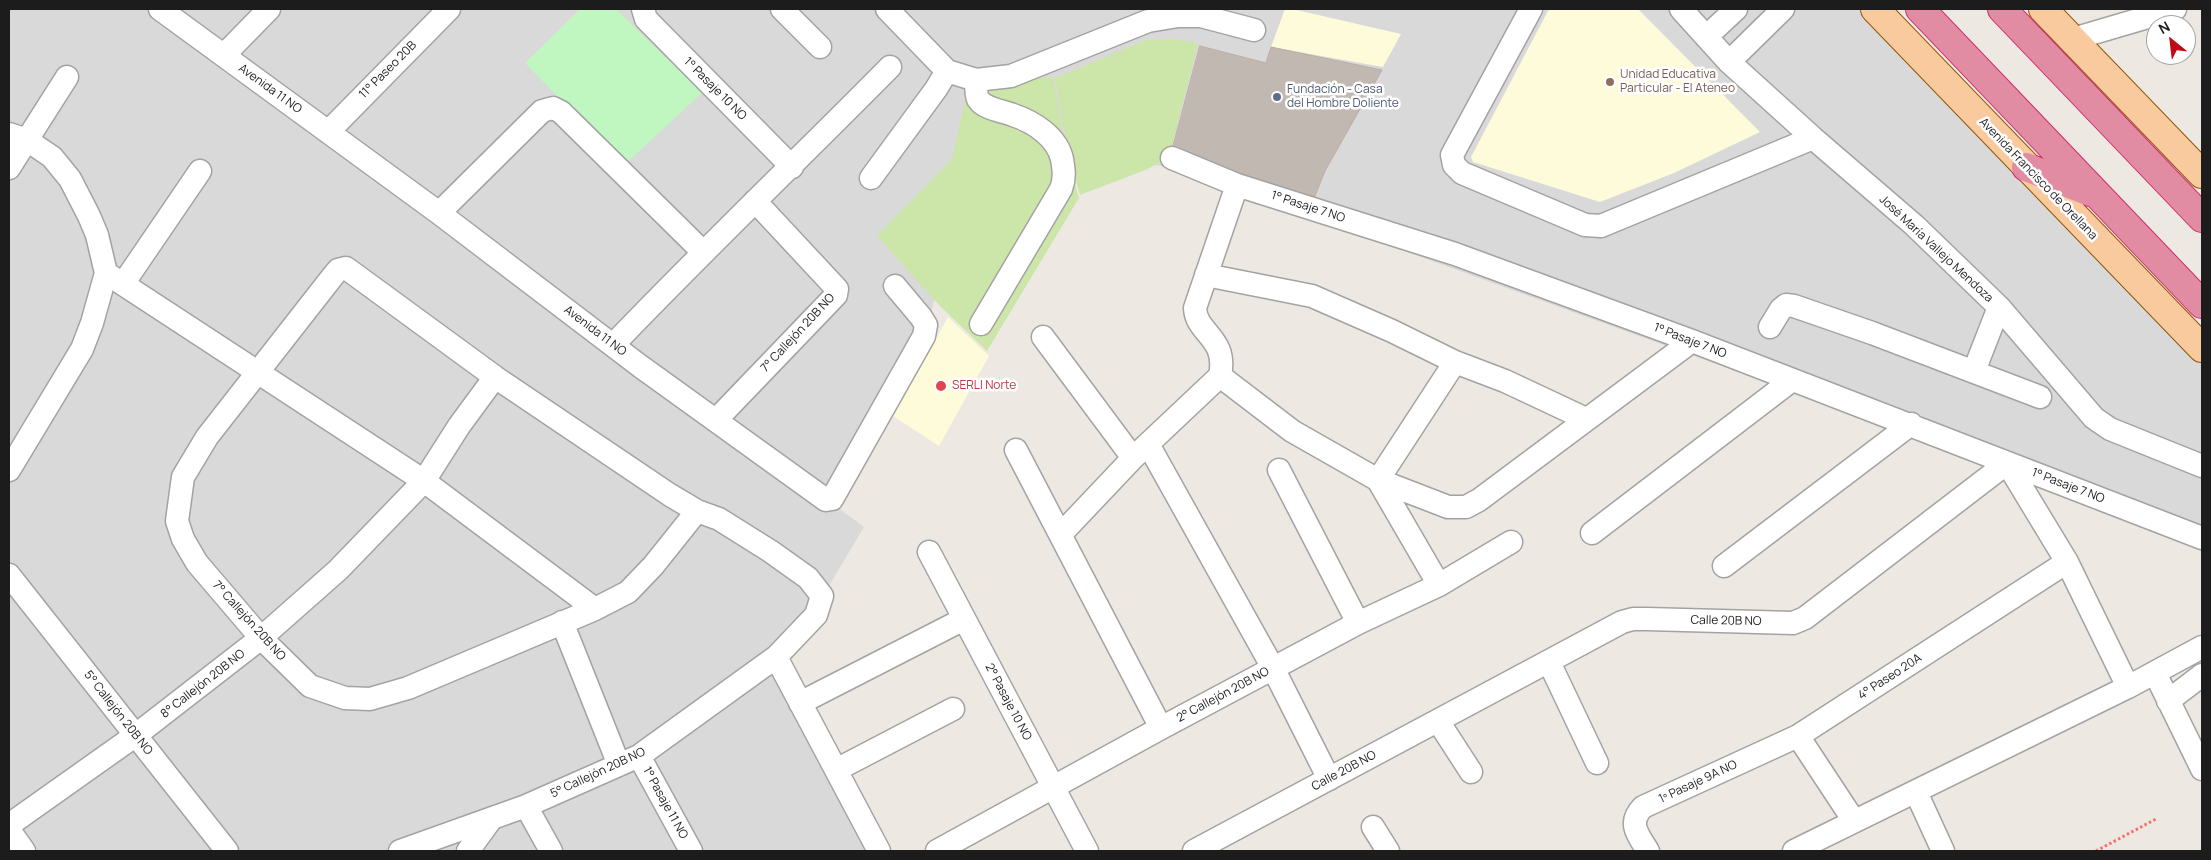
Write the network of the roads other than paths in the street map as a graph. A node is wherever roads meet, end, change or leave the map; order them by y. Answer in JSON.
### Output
{"nodes":[{"id":1,"x":160,"y":9,"type":"edge"},
{"id":2,"x":269,"y":9,"type":"edge"},
{"id":3,"x":449,"y":9,"type":"edge"},
{"id":4,"x":643,"y":9,"type":"edge"},
{"id":5,"x":782,"y":9,"type":"edge"},
{"id":6,"x":888,"y":9,"type":"edge"},
{"id":7,"x":1531,"y":9,"type":"edge"},
{"id":8,"x":1680,"y":9,"type":"edge"},
{"id":9,"x":1736,"y":9,"type":"edge"},
{"id":10,"x":1783,"y":9,"type":"edge"},
{"id":11,"x":1875,"y":9,"type":"edge"},
{"id":12,"x":1920,"y":9,"type":"edge"},
{"id":13,"x":2002,"y":9,"type":"edge"},
{"id":14,"x":2043,"y":9,"type":"edge"},
{"id":15,"x":2175,"y":9,"type":"edge"},
{"id":16,"x":1202,"y":12,"type":"edge"},
{"id":17,"x":1254,"y":30,"type":"dead end"},
{"id":18,"x":1706,"y":37,"type":"junction"},
{"id":19,"x":2072,"y":40,"type":"junction"},
{"id":20,"x":820,"y":47,"type":"dead end"},
{"id":21,"x":224,"y":55,"type":"junction"},
{"id":22,"x":1730,"y":62,"type":"junction"},
{"id":23,"x":890,"y":67,"type":"dead end"},
{"id":24,"x":947,"y":71,"type":"junction"},
{"id":25,"x":68,"y":77,"type":"dead end"},
{"id":26,"x":976,"y":80,"type":"junction"},
{"id":27,"x":328,"y":132,"type":"junction"},
{"id":28,"x":18,"y":137,"type":"edge"},
{"id":29,"x":1812,"y":138,"type":"junction"},
{"id":30,"x":1172,"y":158,"type":"dead end"},
{"id":31,"x":792,"y":167,"type":"junction"},
{"id":32,"x":2026,"y":167,"type":"junction"},
{"id":33,"x":9,"y":168,"type":"edge"},
{"id":34,"x":200,"y":171,"type":"dead end"},
{"id":35,"x":2202,"y":174,"type":"edge"},
{"id":36,"x":871,"y":178,"type":"dead end"},
{"id":37,"x":1237,"y":185,"type":"junction"},
{"id":38,"x":2099,"y":196,"type":"junction"},
{"id":39,"x":755,"y":201,"type":"junction"},
{"id":40,"x":439,"y":214,"type":"junction"},
{"id":41,"x":2202,"y":218,"type":"edge"},
{"id":42,"x":702,"y":252,"type":"junction"},
{"id":43,"x":1206,"y":275,"type":"junction"},
{"id":44,"x":114,"y":279,"type":"junction"},
{"id":45,"x":895,"y":286,"type":"dead end"},
{"id":46,"x":2202,"y":304,"type":"edge"},
{"id":47,"x":1998,"y":307,"type":"junction"},
{"id":48,"x":981,"y":324,"type":"dead end"},
{"id":49,"x":1770,"y":327,"type":"dead end"},
{"id":50,"x":1043,"y":337,"type":"dead end"},
{"id":51,"x":1692,"y":341,"type":"junction"},
{"id":52,"x":613,"y":345,"type":"junction"},
{"id":53,"x":2202,"y":348,"type":"edge"},
{"id":54,"x":1455,"y":362,"type":"junction"},
{"id":55,"x":1974,"y":371,"type":"junction"},
{"id":56,"x":257,"y":372,"type":"junction"},
{"id":57,"x":1220,"y":376,"type":"junction"},
{"id":58,"x":495,"y":377,"type":"junction"},
{"id":59,"x":1792,"y":380,"type":"junction"},
{"id":60,"x":2040,"y":396,"type":"dead end"},
{"id":61,"x":1586,"y":419,"type":"junction"},
{"id":62,"x":716,"y":420,"type":"junction"},
{"id":63,"x":1910,"y":424,"type":"junction"},
{"id":64,"x":1016,"y":450,"type":"dead end"},
{"id":65,"x":1140,"y":451,"type":"junction"},
{"id":66,"x":2007,"y":462,"type":"junction"},
{"id":67,"x":2202,"y":466,"type":"edge"},
{"id":68,"x":9,"y":470,"type":"edge"},
{"id":69,"x":1279,"y":470,"type":"dead end"},
{"id":70,"x":1378,"y":480,"type":"junction"},
{"id":71,"x":424,"y":481,"type":"junction"},
{"id":72,"x":697,"y":511,"type":"junction"},
{"id":73,"x":1592,"y":533,"type":"dead end"},
{"id":74,"x":1061,"y":534,"type":"junction"},
{"id":75,"x":2202,"y":538,"type":"edge"},
{"id":76,"x":1511,"y":542,"type":"dead end"},
{"id":77,"x":929,"y":552,"type":"dead end"},
{"id":78,"x":2067,"y":562,"type":"junction"},
{"id":79,"x":1724,"y":566,"type":"dead end"},
{"id":80,"x":9,"y":575,"type":"edge"},
{"id":81,"x":1439,"y":585,"type":"junction"},
{"id":82,"x":595,"y":609,"type":"junction"},
{"id":83,"x":964,"y":618,"type":"junction"},
{"id":84,"x":562,"y":622,"type":"junction"},
{"id":85,"x":1358,"y":623,"type":"junction"},
{"id":86,"x":261,"y":638,"type":"junction"},
{"id":87,"x":2202,"y":647,"type":"edge"},
{"id":88,"x":776,"y":657,"type":"junction"},
{"id":89,"x":1549,"y":662,"type":"junction"},
{"id":90,"x":1273,"y":668,"type":"junction"},
{"id":91,"x":2155,"y":673,"type":"junction"},
{"id":92,"x":2202,"y":675,"type":"edge"},
{"id":93,"x":2128,"y":687,"type":"junction"},
{"id":94,"x":2168,"y":701,"type":"junction"},
{"id":95,"x":800,"y":703,"type":"junction"},
{"id":96,"x":952,"y":709,"type":"dead end"},
{"id":97,"x":1438,"y":721,"type":"junction"},
{"id":98,"x":1161,"y":728,"type":"junction"},
{"id":99,"x":136,"y":735,"type":"junction"},
{"id":100,"x":1798,"y":736,"type":"junction"},
{"id":101,"x":639,"y":756,"type":"junction"},
{"id":102,"x":1598,"y":763,"type":"dead end"},
{"id":103,"x":619,"y":765,"type":"junction"},
{"id":104,"x":2202,"y":769,"type":"edge"},
{"id":105,"x":836,"y":770,"type":"junction"},
{"id":106,"x":1471,"y":772,"type":"dead end"},
{"id":107,"x":1329,"y":779,"type":"junction"},
{"id":108,"x":1053,"y":787,"type":"junction"},
{"id":109,"x":1916,"y":792,"type":"junction"},
{"id":110,"x":526,"y":806,"type":"junction"},
{"id":111,"x":492,"y":818,"type":"junction"},
{"id":112,"x":1854,"y":821,"type":"junction"},
{"id":113,"x":9,"y":825,"type":"edge"},
{"id":114,"x":1373,"y":827,"type":"dead end"},
{"id":115,"x":9,"y":830,"type":"edge"},
{"id":116,"x":1228,"y":843,"type":"edge"},
{"id":117,"x":24,"y":851,"type":"edge"},
{"id":118,"x":227,"y":851,"type":"edge"},
{"id":119,"x":400,"y":851,"type":"edge"},
{"id":120,"x":468,"y":851,"type":"edge"},
{"id":121,"x":551,"y":851,"type":"edge"},
{"id":122,"x":691,"y":851,"type":"edge"},
{"id":123,"x":879,"y":851,"type":"edge"},
{"id":124,"x":937,"y":851,"type":"edge"},
{"id":125,"x":1087,"y":851,"type":"edge"},
{"id":126,"x":1194,"y":851,"type":"edge"},
{"id":127,"x":1388,"y":851,"type":"edge"},
{"id":128,"x":1648,"y":851,"type":"edge"},
{"id":129,"x":1794,"y":851,"type":"edge"},
{"id":130,"x":1943,"y":851,"type":"edge"}],
"edges":[{"from":1,"to":21,"type":"street","name":"Avenida 11 NO"},
{"from":2,"to":21,"type":"street"},
{"from":3,"to":27,"type":"street","name":"11° Paseo 20B"},
{"from":4,"to":31,"type":"street","name":"1° Pasaje 10 NO"},
{"from":5,"to":20,"type":"street"},
{"from":6,"to":24,"type":"street"},
{"from":7,"to":29,"type":"street"},
{"from":8,"to":18,"type":"street","name":"José María Vallejo Mendoza"},
{"from":9,"to":18,"type":"street"},
{"from":10,"to":22,"type":"street"},
{"from":11,"to":32,"type":"main road","name":"Avenida Francisco de Orellana"},
{"from":12,"to":38,"type":"highway"},
{"from":13,"to":41,"type":"highway"},
{"from":14,"to":19,"type":"main road"},
{"from":15,"to":19,"type":"street"},
{"from":16,"to":17,"type":"street"},
{"from":16,"to":26,"type":"street"},
{"from":18,"to":22,"type":"street","name":"José María Vallejo Mendoza"},
{"from":19,"to":35,"type":"main road"},
{"from":21,"to":27,"type":"street","name":"Avenida 11 NO"},
{"from":22,"to":29,"type":"street","name":"José María Vallejo Mendoza"},
{"from":23,"to":31,"type":"street"},
{"from":24,"to":26,"type":"street"},
{"from":24,"to":36,"type":"street"},
{"from":25,"to":28,"type":"street"},
{"from":26,"to":48,"type":"street"},
{"from":27,"to":40,"type":"street","name":"Avenida 11 NO"},
{"from":28,"to":33,"type":"street"},
{"from":28,"to":44,"type":"street"},
{"from":29,"to":47,"type":"street","name":"José María Vallejo Mendoza"},
{"from":30,"to":37,"type":"street","name":"1° Pasaje 7 NO"},
{"from":31,"to":39,"type":"street"},
{"from":32,"to":38,"type":"highway"},
{"from":32,"to":53,"type":"main road","name":"Avenida Francisco de Orellana"},
{"from":34,"to":44,"type":"street"},
{"from":37,"to":43,"type":"street"},
{"from":37,"to":51,"type":"street","name":"1° Pasaje 7 NO"},
{"from":38,"to":46,"type":"highway"},
{"from":39,"to":42,"type":"street"},
{"from":39,"to":62,"type":"street","name":"7° Callejón 20B NO"},
{"from":40,"to":42,"type":"street"},
{"from":40,"to":52,"type":"street","name":"Avenida 11 NO"},
{"from":42,"to":52,"type":"street"},
{"from":43,"to":54,"type":"street"},
{"from":43,"to":57,"type":"street"},
{"from":44,"to":56,"type":"street"},
{"from":44,"to":68,"type":"street"},
{"from":45,"to":62,"type":"street","name":"Avenida 11 NO"},
{"from":47,"to":55,"type":"street"},
{"from":47,"to":67,"type":"street","name":"José María Vallejo Mendoza"},
{"from":49,"to":55,"type":"street"},
{"from":50,"to":65,"type":"street"},
{"from":51,"to":59,"type":"street","name":"1° Pasaje 7 NO"},
{"from":51,"to":61,"type":"street"},
{"from":52,"to":62,"type":"street","name":"Avenida 11 NO"},
{"from":54,"to":61,"type":"street"},
{"from":54,"to":70,"type":"street"},
{"from":55,"to":60,"type":"street"},
{"from":56,"to":58,"type":"street","name":"7° Callejón 20B NO"},
{"from":56,"to":71,"type":"street"},
{"from":56,"to":86,"type":"street","name":"7° Callejón 20B NO"},
{"from":57,"to":65,"type":"street"},
{"from":57,"to":70,"type":"street"},
{"from":58,"to":71,"type":"street","name":"8° Callejón 20B NO"},
{"from":58,"to":72,"type":"street"},
{"from":59,"to":63,"type":"street","name":"1° Pasaje 7 NO"},
{"from":59,"to":73,"type":"street"},
{"from":61,"to":70,"type":"street"},
{"from":63,"to":66,"type":"street","name":"1° Pasaje 7 NO"},
{"from":63,"to":79,"type":"street"},
{"from":64,"to":74,"type":"street"},
{"from":65,"to":74,"type":"street"},
{"from":65,"to":90,"type":"street"},
{"from":66,"to":75,"type":"street","name":"1° Pasaje 7 NO"},
{"from":66,"to":78,"type":"street"},
{"from":66,"to":89,"type":"street","name":"Calle 20B NO"},
{"from":69,"to":85,"type":"street"},
{"from":70,"to":81,"type":"street"},
{"from":71,"to":82,"type":"street"},
{"from":71,"to":86,"type":"street","name":"8° Callejón 20B NO"},
{"from":72,"to":82,"type":"street","name":"7° Callejón 20B NO"},
{"from":72,"to":88,"type":"street","name":"5° Callejón 20B NO"},
{"from":74,"to":98,"type":"street"},
{"from":76,"to":81,"type":"street","name":"2° Callejón 20B NO"},
{"from":77,"to":83,"type":"street","name":"2° Pasaje 10 NO"},
{"from":78,"to":93,"type":"street"},
{"from":78,"to":100,"type":"street","name":"4° Paseo 20A"},
{"from":80,"to":99,"type":"street","name":"5° Callejón 20B NO"},
{"from":81,"to":85,"type":"street","name":"2° Callejón 20B NO"},
{"from":82,"to":84,"type":"street","name":"7° Callejón 20B NO"},
{"from":83,"to":95,"type":"street"},
{"from":83,"to":108,"type":"street","name":"2° Pasaje 10 NO"},
{"from":84,"to":86,"type":"street","name":"7° Callejón 20B NO"},
{"from":84,"to":103,"type":"street"},
{"from":85,"to":90,"type":"street","name":"2° Callejón 20B NO"},
{"from":86,"to":99,"type":"street","name":"8° Callejón 20B NO"},
{"from":87,"to":91,"type":"street"},
{"from":88,"to":95,"type":"street"},
{"from":88,"to":101,"type":"street","name":"5° Callejón 20B NO"},
{"from":89,"to":97,"type":"street","name":"Calle 20B NO"},
{"from":89,"to":102,"type":"street"},
{"from":90,"to":98,"type":"street","name":"2° Callejón 20B NO"},
{"from":90,"to":107,"type":"street"},
{"from":91,"to":93,"type":"street"},
{"from":91,"to":94,"type":"street"},
{"from":92,"to":94,"type":"street"},
{"from":93,"to":109,"type":"street"},
{"from":94,"to":104,"type":"street"},
{"from":95,"to":105,"type":"street"},
{"from":96,"to":105,"type":"street"},
{"from":97,"to":106,"type":"street"},
{"from":97,"to":107,"type":"street","name":"Calle 20B NO"},
{"from":98,"to":108,"type":"street","name":"2° Callejón 20B NO"},
{"from":99,"to":113,"type":"street","name":"8° Callejón 20B NO"},
{"from":99,"to":118,"type":"street","name":"5° Callejón 20B NO"},
{"from":100,"to":112,"type":"street"},
{"from":100,"to":128,"type":"street","name":"1º Pasaje 9A NO"},
{"from":101,"to":103,"type":"street","name":"5° Callejón 20B NO"},
{"from":101,"to":122,"type":"street","name":"1° Pasaje 11 NO"},
{"from":103,"to":110,"type":"street","name":"5° Callejón 20B NO"},
{"from":105,"to":123,"type":"street"},
{"from":107,"to":116,"type":"street","name":"Calle 20B NO"},
{"from":108,"to":124,"type":"street","name":"2° Callejón 20B NO"},
{"from":108,"to":125,"type":"street","name":"2° Pasaje 10 NO"},
{"from":109,"to":112,"type":"street"},
{"from":109,"to":130,"type":"street"},
{"from":110,"to":111,"type":"street","name":"5° Callejón 20B NO"},
{"from":110,"to":121,"type":"street"},
{"from":111,"to":119,"type":"street","name":"5° Callejón 20B NO"},
{"from":111,"to":120,"type":"street"},
{"from":112,"to":129,"type":"street"},
{"from":114,"to":127,"type":"street"},
{"from":115,"to":117,"type":"street"},
{"from":116,"to":126,"type":"street","name":"Calle 20B NO"}]}
